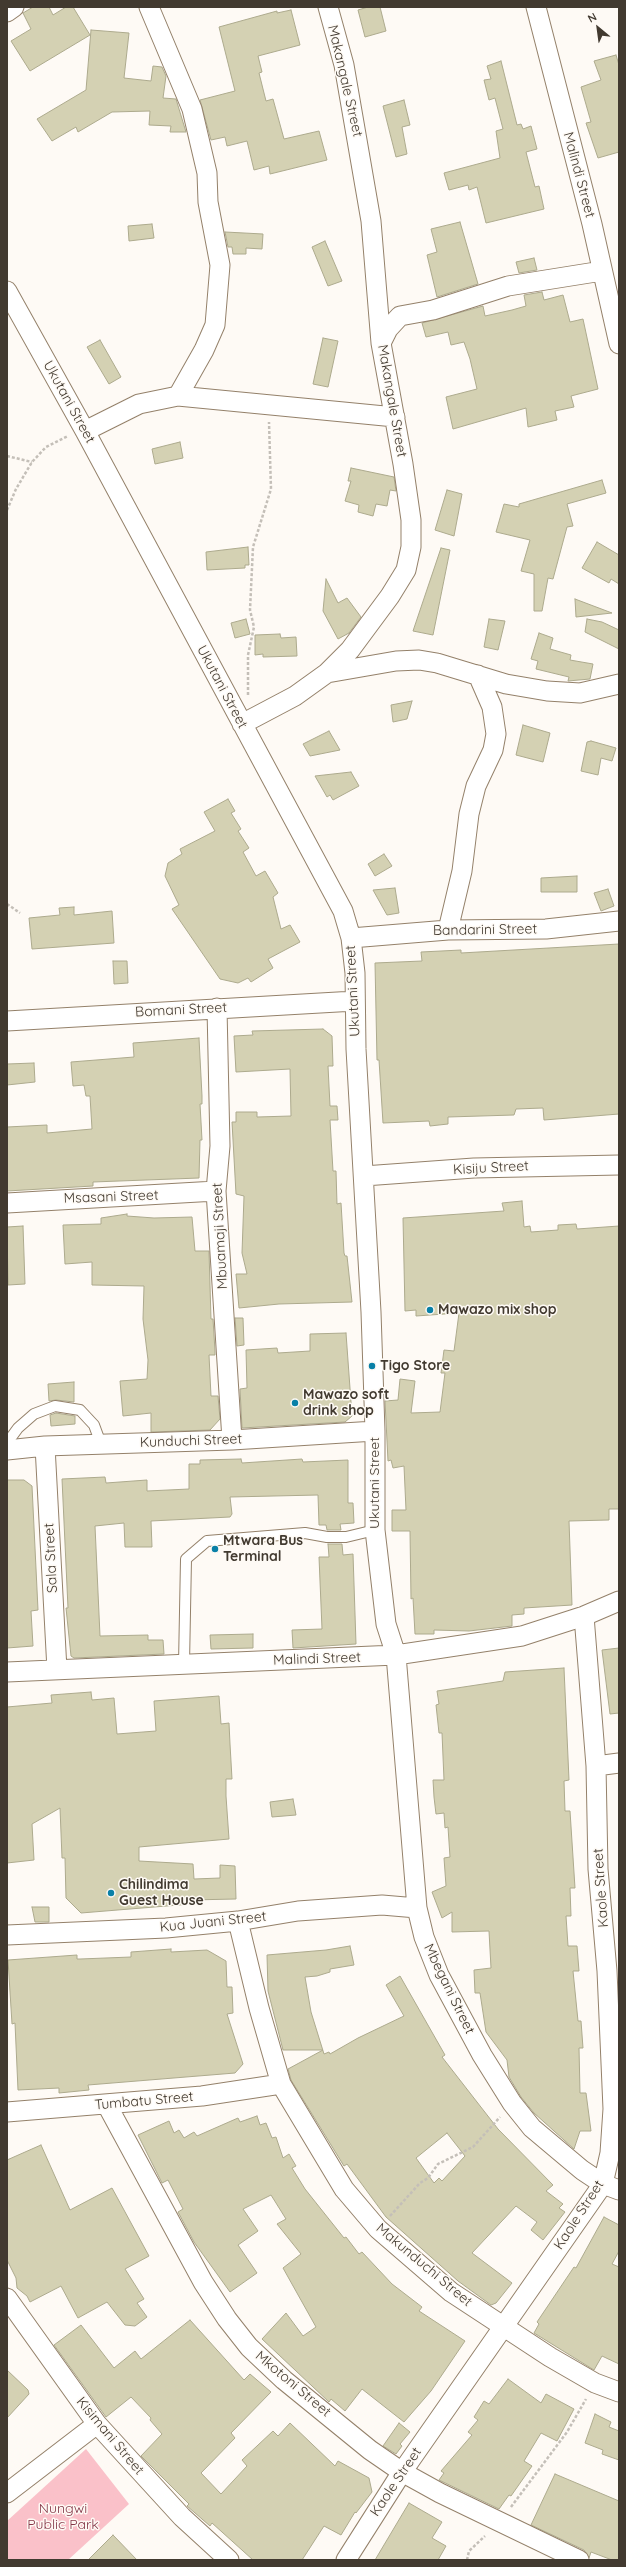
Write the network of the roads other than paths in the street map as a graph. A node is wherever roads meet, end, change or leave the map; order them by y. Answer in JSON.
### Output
{"nodes":[{"id":1,"x":14,"y":7,"type":"edge"},
{"id":2,"x":149,"y":7,"type":"edge"},
{"id":3,"x":328,"y":7,"type":"edge"},
{"id":4,"x":536,"y":7,"type":"edge"},
{"id":5,"x":7,"y":12,"type":"edge"},
{"id":6,"x":609,"y":281,"type":"edge"},
{"id":7,"x":7,"y":291,"type":"edge"},
{"id":8,"x":381,"y":343,"type":"junction"},
{"id":9,"x":619,"y":344,"type":"edge"},
{"id":10,"x":178,"y":396,"type":"junction"},
{"id":11,"x":395,"y":417,"type":"junction"},
{"id":12,"x":85,"y":431,"type":"junction"},
{"id":13,"x":328,"y":673,"type":"junction"},
{"id":14,"x":478,"y":675,"type":"junction"},
{"id":15,"x":619,"y":684,"type":"edge"},
{"id":16,"x":239,"y":719,"type":"junction"},
{"id":17,"x":619,"y":921,"type":"edge"},
{"id":18,"x":448,"y":930,"type":"junction"},
{"id":19,"x":351,"y":938,"type":"junction"},
{"id":20,"x":355,"y":1000,"type":"junction"},
{"id":21,"x":217,"y":1008,"type":"junction"},
{"id":22,"x":7,"y":1021,"type":"edge"},
{"id":23,"x":619,"y":1164,"type":"edge"},
{"id":24,"x":364,"y":1176,"type":"junction"},
{"id":25,"x":216,"y":1191,"type":"junction"},
{"id":26,"x":7,"y":1203,"type":"edge"},
{"id":27,"x":375,"y":1431,"type":"junction"},
{"id":28,"x":232,"y":1440,"type":"junction"},
{"id":29,"x":7,"y":1444,"type":"edge"},
{"id":30,"x":101,"y":1444,"type":"junction"},
{"id":31,"x":45,"y":1446,"type":"junction"},
{"id":32,"x":7,"y":1450,"type":"edge"},
{"id":33,"x":375,"y":1530,"type":"junction"},
{"id":34,"x":619,"y":1601,"type":"edge"},
{"id":35,"x":584,"y":1616,"type":"junction"},
{"id":36,"x":396,"y":1656,"type":"junction"},
{"id":37,"x":184,"y":1664,"type":"junction"},
{"id":38,"x":57,"y":1670,"type":"junction"},
{"id":39,"x":7,"y":1672,"type":"edge"},
{"id":40,"x":619,"y":1763,"type":"edge"},
{"id":41,"x":596,"y":1766,"type":"junction"},
{"id":42,"x":418,"y":1908,"type":"junction"},
{"id":43,"x":238,"y":1921,"type":"junction"},
{"id":44,"x":7,"y":1935,"type":"edge"},
{"id":45,"x":281,"y":2084,"type":"junction"},
{"id":46,"x":107,"y":2105,"type":"junction"},
{"id":47,"x":7,"y":2112,"type":"edge"},
{"id":48,"x":611,"y":2187,"type":"edge"},
{"id":49,"x":7,"y":2298,"type":"edge"},
{"id":50,"x":503,"y":2328,"type":"junction"},
{"id":51,"x":619,"y":2392,"type":"edge"},
{"id":52,"x":97,"y":2424,"type":"junction"},
{"id":53,"x":402,"y":2472,"type":"junction"},
{"id":54,"x":7,"y":2493,"type":"edge"},
{"id":55,"x":229,"y":2560,"type":"edge"},
{"id":56,"x":346,"y":2560,"type":"edge"},
{"id":57,"x":579,"y":2560,"type":"edge"}],
"edges":[{"from":1,"to":5,"type":"street"},
{"from":2,"to":10,"type":"street"},
{"from":3,"to":8,"type":"street","name":"Makangale Street"},
{"from":4,"to":6,"type":"street","name":"Malindi Street"},
{"from":6,"to":8,"type":"street"},
{"from":6,"to":9,"type":"street","name":"Malindi Street"},
{"from":7,"to":12,"type":"street","name":"Ukutani Street"},
{"from":8,"to":11,"type":"street","name":"Makangale Street"},
{"from":10,"to":11,"type":"street"},
{"from":10,"to":12,"type":"street"},
{"from":11,"to":13,"type":"street","name":"Makangale Street"},
{"from":12,"to":16,"type":"street","name":"Ukutani Street"},
{"from":13,"to":14,"type":"street"},
{"from":13,"to":16,"type":"street","name":"Makangale Street"},
{"from":14,"to":15,"type":"street"},
{"from":14,"to":18,"type":"street"},
{"from":16,"to":19,"type":"street","name":"Ukutani Street"},
{"from":17,"to":18,"type":"street","name":"Bandarini Street"},
{"from":18,"to":19,"type":"street","name":"Bandarini Street"},
{"from":19,"to":20,"type":"street","name":"Ukutani Street"},
{"from":20,"to":21,"type":"street","name":"Bomani Street"},
{"from":20,"to":24,"type":"street","name":"Ukutani Street"},
{"from":21,"to":22,"type":"street","name":"Bomani Street"},
{"from":21,"to":25,"type":"street","name":"Mbuamaji Street"},
{"from":23,"to":24,"type":"street","name":"Kisiju Street"},
{"from":24,"to":27,"type":"street","name":"Ukutani Street"},
{"from":25,"to":26,"type":"street","name":"Msasani Street"},
{"from":25,"to":28,"type":"street","name":"Mbuamaji Street"},
{"from":27,"to":28,"type":"street","name":"Kunduchi Street"},
{"from":27,"to":33,"type":"street","name":"Ukutani Street"},
{"from":28,"to":30,"type":"street","name":"Kunduchi Street"},
{"from":29,"to":30,"type":"lane"},
{"from":30,"to":31,"type":"street","name":"Kunduchi Street"},
{"from":31,"to":32,"type":"street","name":"Kunduchi Street"},
{"from":31,"to":38,"type":"street","name":"Sala Street"},
{"from":33,"to":36,"type":"street","name":"Ukutani Street"},
{"from":33,"to":37,"type":"lane"},
{"from":34,"to":35,"type":"street","name":"Malindi Street"},
{"from":35,"to":36,"type":"street","name":"Malindi Street"},
{"from":35,"to":41,"type":"street","name":"Kaole Street"},
{"from":36,"to":37,"type":"street","name":"Malindi Street"},
{"from":36,"to":42,"type":"street","name":"Mbegani Street"},
{"from":37,"to":38,"type":"street","name":"Malindi Street"},
{"from":38,"to":39,"type":"street","name":"Malindi Street"},
{"from":40,"to":41,"type":"street"},
{"from":41,"to":48,"type":"street","name":"Kaole Street"},
{"from":42,"to":43,"type":"street","name":"Kua Juani Street"},
{"from":42,"to":48,"type":"street","name":"Mbegani Street"},
{"from":43,"to":44,"type":"street","name":"Kua Juani Street"},
{"from":43,"to":45,"type":"street","name":"Makunduchi Street"},
{"from":45,"to":46,"type":"street","name":"Tumbatu Street"},
{"from":45,"to":50,"type":"street","name":"Makunduchi Street"},
{"from":46,"to":47,"type":"street","name":"Tumbatu Street"},
{"from":46,"to":53,"type":"street","name":"Mkotoni Street"},
{"from":48,"to":50,"type":"street","name":"Kaole Street"},
{"from":49,"to":52,"type":"street","name":"Kisimani Street"},
{"from":50,"to":51,"type":"street","name":"Makunduchi Street"},
{"from":50,"to":53,"type":"street","name":"Kaole Street"},
{"from":52,"to":54,"type":"street"},
{"from":52,"to":55,"type":"street","name":"Kisimani Street"},
{"from":53,"to":56,"type":"street","name":"Kaole Street"},
{"from":53,"to":57,"type":"street","name":"Mkotoni Street"}]}
